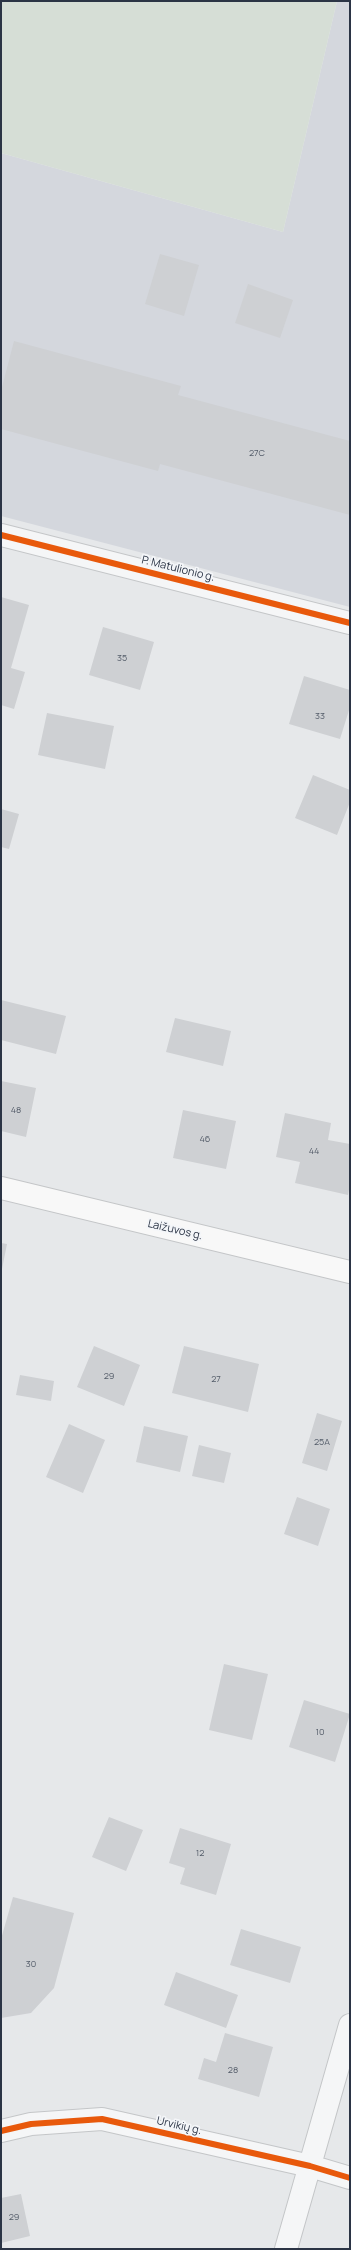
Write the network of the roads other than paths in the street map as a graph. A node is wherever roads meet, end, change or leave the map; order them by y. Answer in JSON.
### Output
{"nodes":[{"id":1,"x":1,"y":535,"type":"edge"},
{"id":2,"x":350,"y":623,"type":"edge"},
{"id":3,"x":1,"y":1188,"type":"edge"},
{"id":4,"x":350,"y":1272,"type":"edge"},
{"id":5,"x":350,"y":2025,"type":"edge"},
{"id":6,"x":1,"y":2131,"type":"edge"},
{"id":7,"x":310,"y":2166,"type":"junction"},
{"id":8,"x":350,"y":2178,"type":"edge"},
{"id":9,"x":286,"y":2249,"type":"edge"}],
"edges":[{"from":1,"to":2,"type":"street","name":"P. Matulionio g."},
{"from":3,"to":4,"type":"main road","name":"Laižuvos g."},
{"from":5,"to":7,"type":"street"},
{"from":6,"to":7,"type":"street","name":"Urvikių g."},
{"from":7,"to":8,"type":"street","name":"Urvikių g."},
{"from":7,"to":9,"type":"street"}]}
